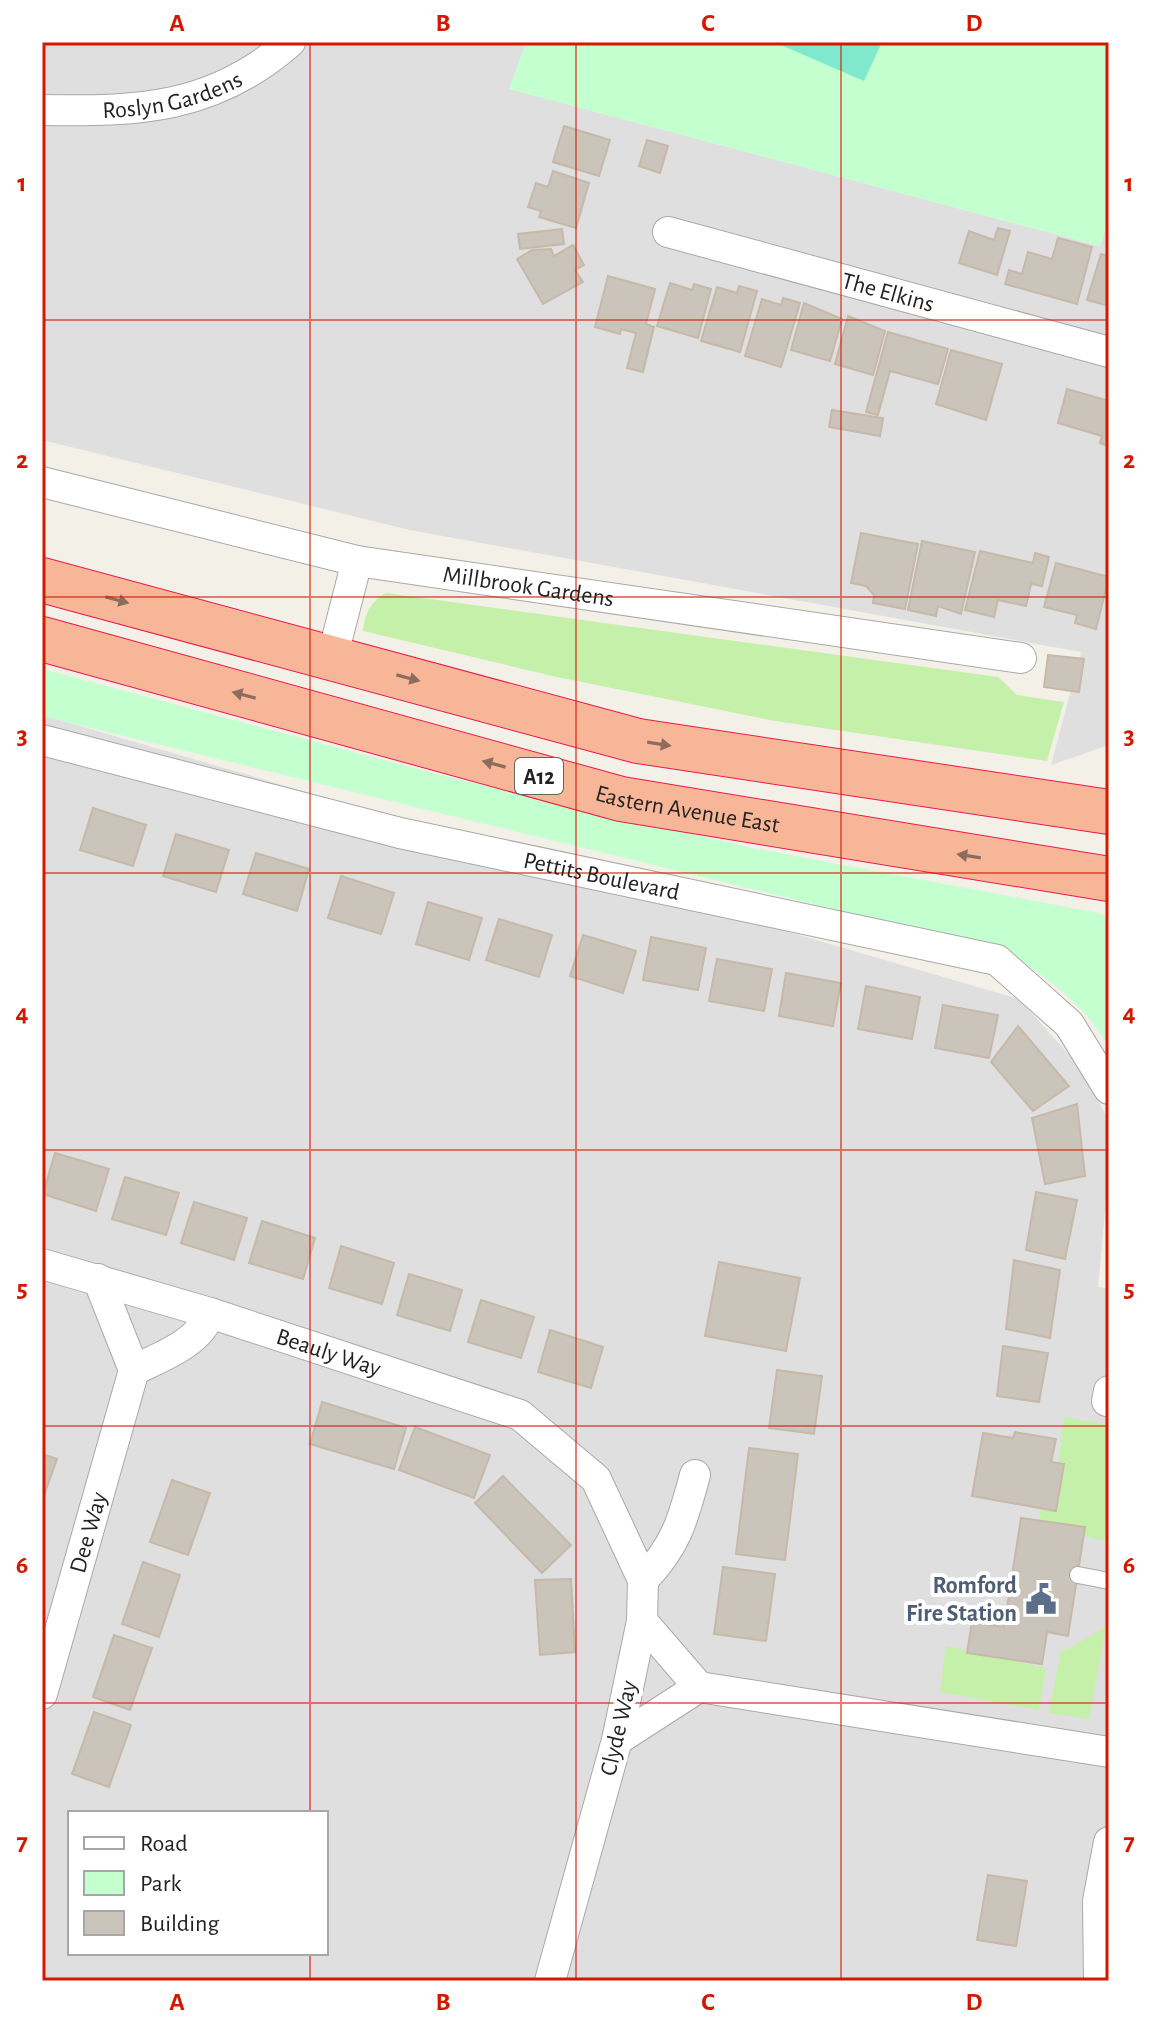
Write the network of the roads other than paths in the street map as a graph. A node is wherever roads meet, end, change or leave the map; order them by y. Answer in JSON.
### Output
{"nodes":[{"id":1,"x":290,"y":42,"type":"edge"},
{"id":2,"x":42,"y":110,"type":"edge"},
{"id":3,"x":668,"y":232,"type":"dead end"},
{"id":4,"x":1109,"y":352,"type":"edge"},
{"id":5,"x":42,"y":482,"type":"edge"},
{"id":6,"x":357,"y":561,"type":"junction"},
{"id":7,"x":42,"y":580,"type":"edge"},
{"id":8,"x":42,"y":639,"type":"edge"},
{"id":9,"x":332,"y":658,"type":"junction"},
{"id":10,"x":1021,"y":658,"type":"dead end"},
{"id":11,"x":42,"y":740,"type":"edge"},
{"id":12,"x":1101,"y":807,"type":"edge"},
{"id":13,"x":1046,"y":869,"type":"junction"},
{"id":14,"x":1109,"y":879,"type":"edge"},
{"id":15,"x":1109,"y":889,"type":"edge"},
{"id":16,"x":1109,"y":1089,"type":"edge"},
{"id":17,"x":42,"y":1264,"type":"edge"},
{"id":18,"x":98,"y":1279,"type":"junction"},
{"id":19,"x":210,"y":1313,"type":"junction"},
{"id":20,"x":134,"y":1370,"type":"junction"},
{"id":21,"x":695,"y":1475,"type":"dead end"},
{"id":22,"x":596,"y":1479,"type":"joint"},
{"id":23,"x":1078,"y":1575,"type":"dead end"},
{"id":24,"x":643,"y":1580,"type":"junction"},
{"id":25,"x":1109,"y":1581,"type":"edge"},
{"id":26,"x":642,"y":1621,"type":"junction"},
{"id":27,"x":699,"y":1687,"type":"junction"},
{"id":28,"x":42,"y":1694,"type":"edge"},
{"id":29,"x":617,"y":1740,"type":"junction"},
{"id":30,"x":1109,"y":1752,"type":"edge"},
{"id":31,"x":1109,"y":1842,"type":"edge"},
{"id":32,"x":1104,"y":1901,"type":"edge"},
{"id":33,"x":550,"y":1981,"type":"edge"},
{"id":34,"x":1099,"y":1981,"type":"edge"}],
"edges":[{"from":1,"to":2,"type":"street","name":"Roslyn Gardens"},
{"from":3,"to":4,"type":"street","name":"The Elkins"},
{"from":5,"to":6,"type":"street","name":"Millbrook Gardens"},
{"from":6,"to":9,"type":"street"},
{"from":6,"to":10,"type":"street","name":"Millbrook Gardens"},
{"from":7,"to":9,"type":"highway","number":"A12","one_way":true},
{"from":13,"to":8,"type":"highway","name":"Eastern Avenue East","number":"A12","one_way":true},
{"from":9,"to":12,"type":"highway","number":"A12","one_way":true},
{"from":11,"to":16,"type":"street","name":"Pettits Boulevard"},
{"from":13,"to":14,"type":"highway","name":"Eastern Avenue East","number":"A12"},
{"from":13,"to":15,"type":"highway"},
{"from":17,"to":18,"type":"street","name":"Beauly Way"},
{"from":18,"to":19,"type":"street","name":"Beauly Way"},
{"from":18,"to":20,"type":"street"},
{"from":19,"to":20,"type":"street"},
{"from":19,"to":22,"type":"street","name":"Beauly Way"},
{"from":20,"to":28,"type":"street","name":"Dee Way"},
{"from":21,"to":24,"type":"street"},
{"from":22,"to":24,"type":"street","name":"Clyde Way"},
{"from":23,"to":25,"type":"lane"},
{"from":24,"to":26,"type":"street","name":"Clyde Way"},
{"from":26,"to":27,"type":"street"},
{"from":26,"to":29,"type":"street","name":"Clyde Way"},
{"from":27,"to":29,"type":"street"},
{"from":27,"to":30,"type":"street"},
{"from":29,"to":33,"type":"street","name":"Clyde Way"},
{"from":31,"to":32,"type":"street"},
{"from":32,"to":34,"type":"street"}]}
